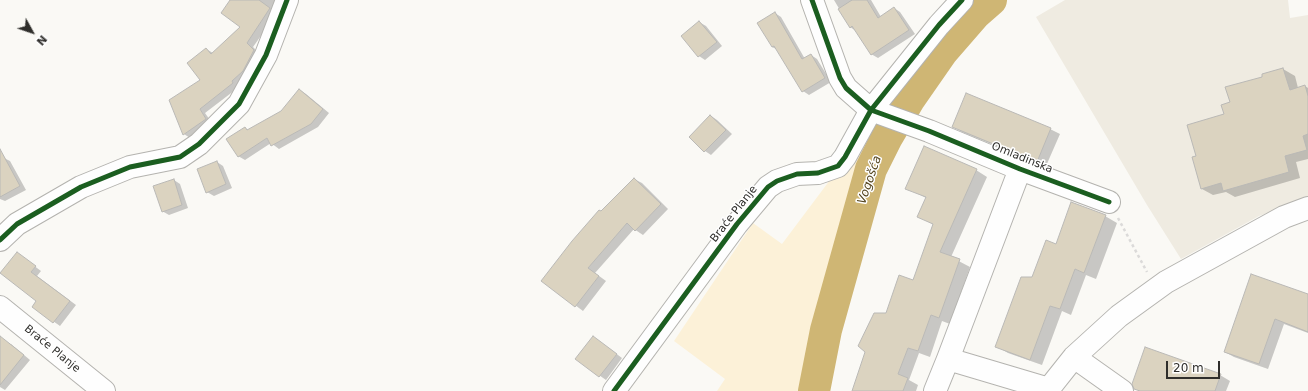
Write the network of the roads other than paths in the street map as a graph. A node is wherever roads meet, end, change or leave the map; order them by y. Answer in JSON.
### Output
{"nodes":[{"id":1,"x":288,"y":0,"type":"edge"},
{"id":2,"x":812,"y":0,"type":"edge"},
{"id":3,"x":962,"y":0,"type":"edge"},
{"id":4,"x":878,"y":113,"type":"junction"},
{"id":5,"x":1020,"y":169,"type":"junction"},
{"id":6,"x":1109,"y":202,"type":"road end"},
{"id":7,"x":1308,"y":208,"type":"edge"},
{"id":8,"x":0,"y":240,"type":"edge"},
{"id":9,"x":0,"y":307,"type":"edge"},
{"id":10,"x":1074,"y":357,"type":"junction"},
{"id":11,"x":948,"y":359,"type":"junction"},
{"id":12,"x":1048,"y":390,"type":"edge"},
{"id":13,"x":104,"y":391,"type":"edge"},
{"id":14,"x":614,"y":391,"type":"edge"},
{"id":15,"x":935,"y":391,"type":"edge"},
{"id":16,"x":1122,"y":391,"type":"edge"}],
"edges":[{"from":1,"to":8,"type":"street"},
{"from":2,"to":4,"type":"street"},
{"from":3,"to":4,"type":"street","name":"Braće Planje"},
{"from":4,"to":5,"type":"street","name":"Omladinska"},
{"from":4,"to":14,"type":"street","name":"Braće Planje"},
{"from":5,"to":6,"type":"street","name":"Omladinska"},
{"from":5,"to":11,"type":"street","name":"Omladinska"},
{"from":7,"to":10,"type":"street"},
{"from":9,"to":13,"type":"street","name":"Braće Planje"},
{"from":10,"to":12,"type":"street"},
{"from":10,"to":16,"type":"street"},
{"from":11,"to":12,"type":"street"},
{"from":11,"to":15,"type":"street","name":"Omladinska"}]}
